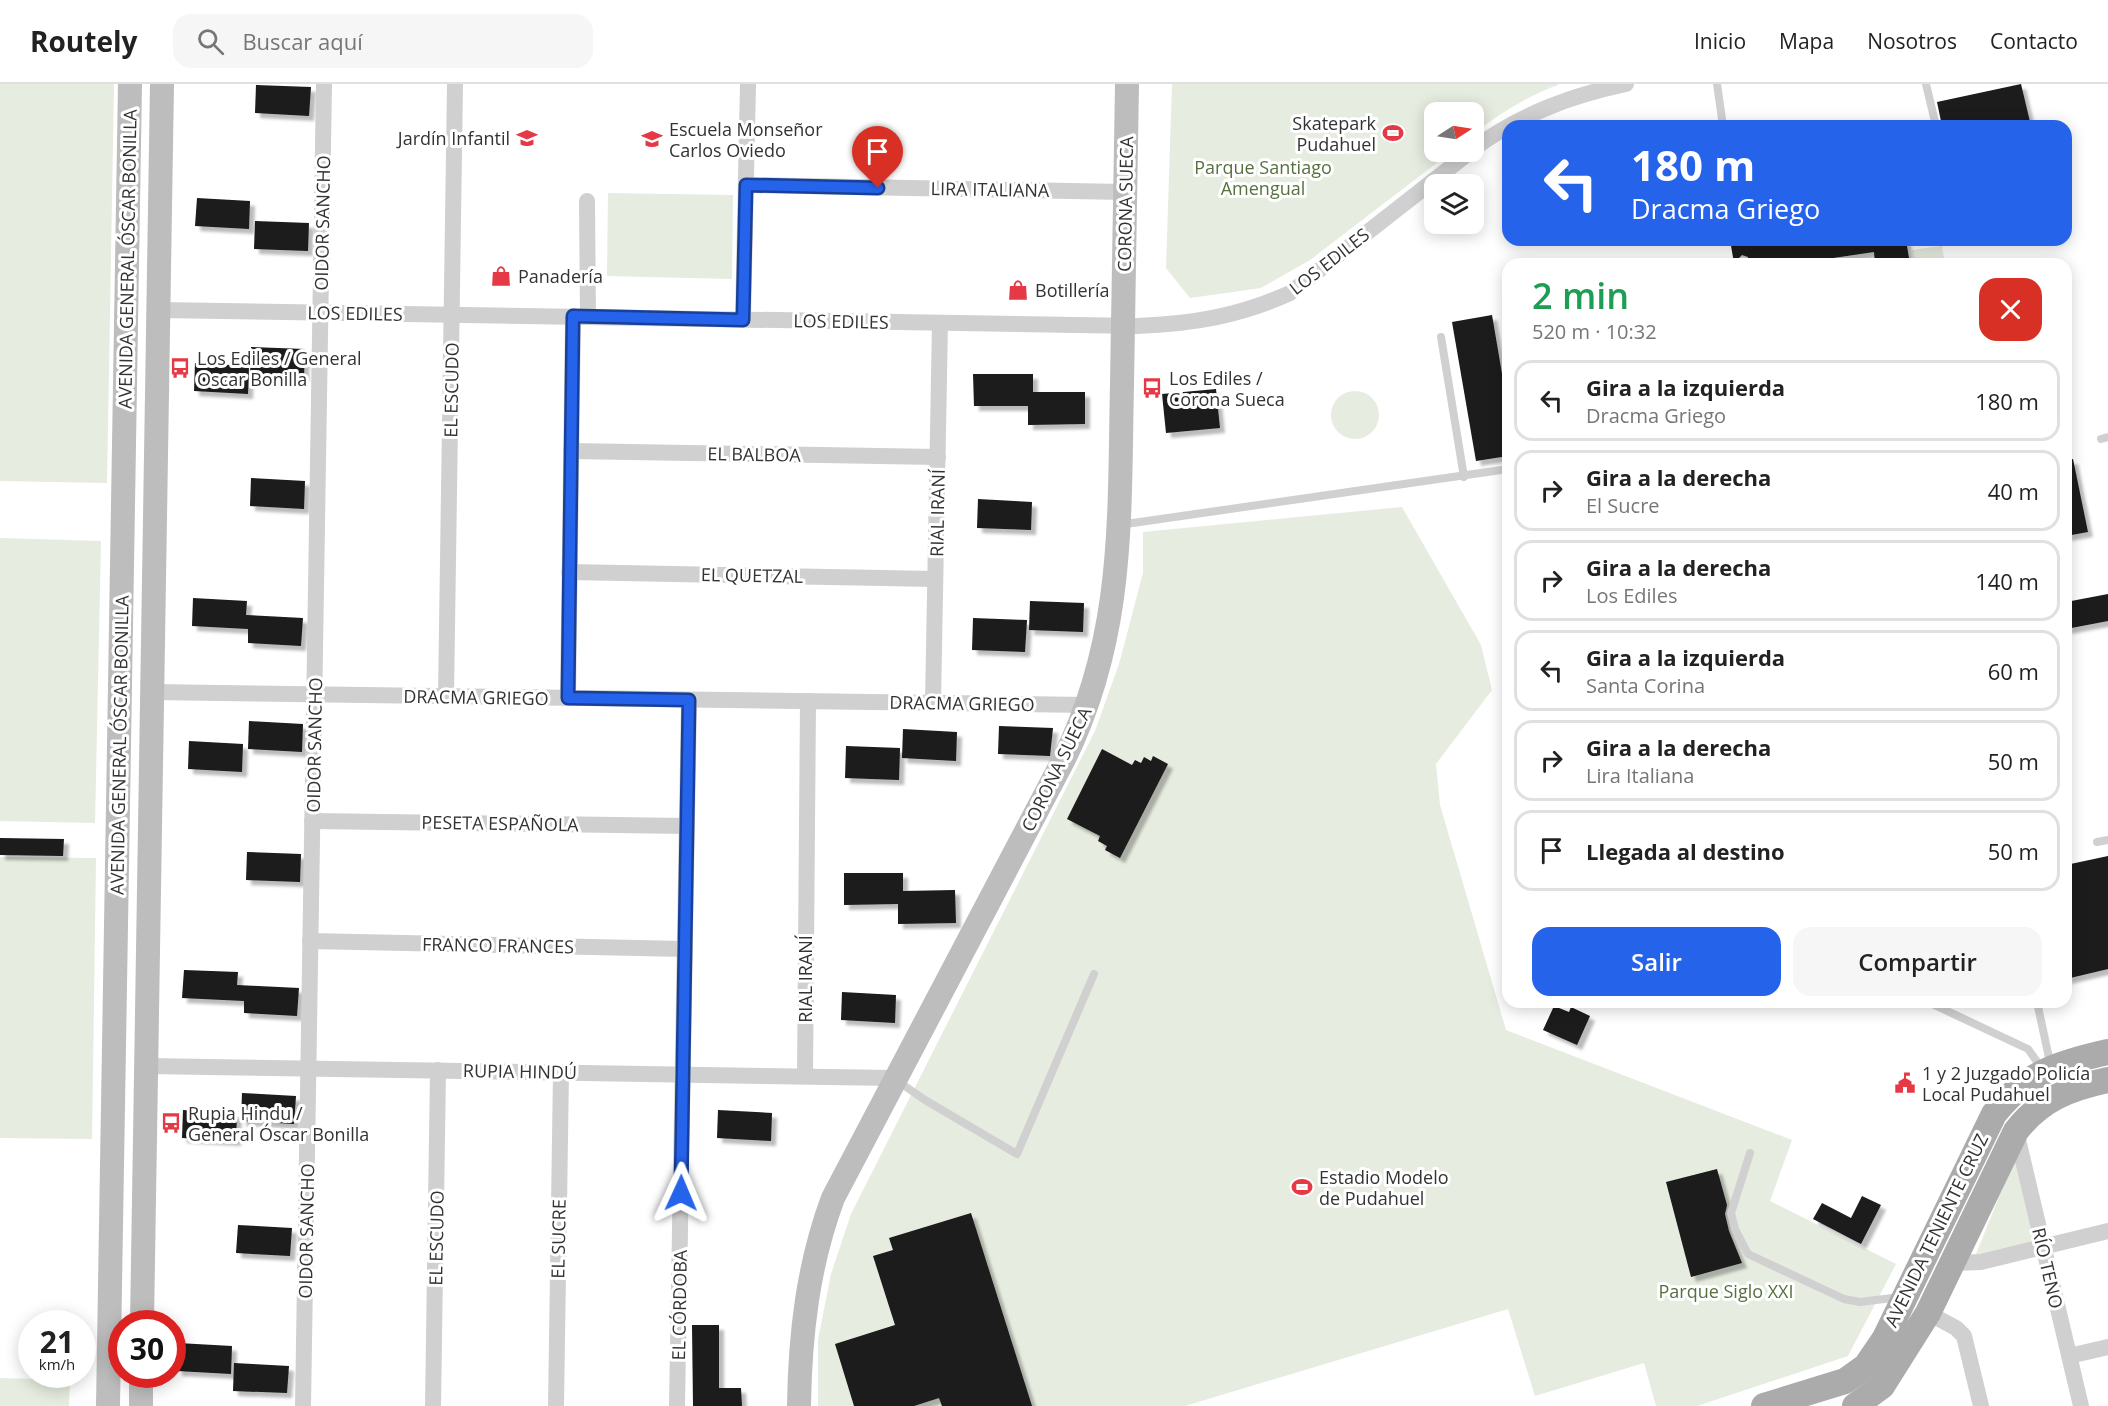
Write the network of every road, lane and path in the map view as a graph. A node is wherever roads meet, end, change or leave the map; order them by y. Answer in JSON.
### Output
{"nodes":[{"id":1,"x":130,"y":84,"type":"edge"},
{"id":2,"x":162,"y":84,"type":"edge"},
{"id":3,"x":324,"y":84,"type":"edge"},
{"id":4,"x":455,"y":84,"type":"edge"},
{"id":5,"x":748,"y":84,"type":"edge"},
{"id":6,"x":1127,"y":84,"type":"edge"},
{"id":7,"x":1626,"y":84,"type":"edge"},
{"id":8,"x":1716,"y":84,"type":"edge"},
{"id":9,"x":1926,"y":84,"type":"edge"},
{"id":10,"x":1520,"y":120,"type":"edge"},
{"id":11,"x":1722,"y":120,"type":"edge"},
{"id":12,"x":1935,"y":120,"type":"edge"},
{"id":13,"x":1502,"y":129,"type":"edge"},
{"id":14,"x":1484,"y":141,"type":"edge"},
{"id":15,"x":1457,"y":162,"type":"edge"},
{"id":16,"x":746,"y":185,"type":"junction"},
{"id":17,"x":1125,"y":192,"type":"junction"},
{"id":18,"x":587,"y":201,"type":"dead end"},
{"id":19,"x":158,"y":310,"type":"junction"},
{"id":20,"x":321,"y":312,"type":"junction"},
{"id":21,"x":452,"y":314,"type":"junction"},
{"id":22,"x":581,"y":317,"type":"junction"},
{"id":23,"x":743,"y":320,"type":"junction"},
{"id":24,"x":940,"y":323,"type":"junction"},
{"id":25,"x":1123,"y":326,"type":"junction"},
{"id":26,"x":1441,"y":337,"type":"dead end"},
{"id":27,"x":571,"y":451,"type":"junction"},
{"id":28,"x":938,"y":457,"type":"junction"},
{"id":29,"x":1502,"y":470,"type":"edge"},
{"id":30,"x":1464,"y":477,"type":"junction"},
{"id":31,"x":1119,"y":525,"type":"junction"},
{"id":32,"x":569,"y":572,"type":"junction"},
{"id":33,"x":935,"y":579,"type":"junction"},
{"id":34,"x":152,"y":692,"type":"junction"},
{"id":35,"x":314,"y":694,"type":"junction"},
{"id":36,"x":446,"y":696,"type":"junction"},
{"id":37,"x":568,"y":698,"type":"junction"},
{"id":38,"x":689,"y":700,"type":"junction"},
{"id":39,"x":808,"y":701,"type":"junction"},
{"id":40,"x":933,"y":703,"type":"junction"},
{"id":41,"x":1088,"y":705,"type":"junction"},
{"id":42,"x":312,"y":821,"type":"junction"},
{"id":43,"x":687,"y":826,"type":"junction"},
{"id":44,"x":2108,"y":840,"type":"edge"},
{"id":45,"x":2097,"y":842,"type":"dead end"},
{"id":46,"x":310,"y":941,"type":"junction"},
{"id":47,"x":685,"y":949,"type":"junction"},
{"id":48,"x":1094,"y":974,"type":"dead end"},
{"id":49,"x":1941,"y":1008,"type":"edge"},
{"id":50,"x":2038,"y":1008,"type":"edge"},
{"id":51,"x":2108,"y":1052,"type":"edge"},
{"id":52,"x":146,"y":1066,"type":"junction"},
{"id":53,"x":308,"y":1068,"type":"junction"},
{"id":54,"x":2047,"y":1069,"type":"junction"},
{"id":55,"x":438,"y":1070,"type":"junction"},
{"id":56,"x":561,"y":1072,"type":"junction"},
{"id":57,"x":683,"y":1074,"type":"junction"},
{"id":58,"x":805,"y":1076,"type":"junction"},
{"id":59,"x":894,"y":1078,"type":"junction"},
{"id":60,"x":2108,"y":1080,"type":"edge"},
{"id":61,"x":2016,"y":1131,"type":"junction"},
{"id":62,"x":1750,"y":1153,"type":"dead end"},
{"id":63,"x":1968,"y":1166,"type":"junction"},
{"id":64,"x":1993,"y":1177,"type":"junction"},
{"id":65,"x":2108,"y":1231,"type":"edge"},
{"id":66,"x":2043,"y":1246,"type":"junction"},
{"id":67,"x":1954,"y":1263,"type":"junction"},
{"id":68,"x":1906,"y":1296,"type":"junction"},
{"id":69,"x":142,"y":1310,"type":"edge"},
{"id":70,"x":1929,"y":1313,"type":"junction"},
{"id":71,"x":2108,"y":1347,"type":"edge"},
{"id":72,"x":2069,"y":1356,"type":"junction"},
{"id":73,"x":141,"y":1388,"type":"edge"},
{"id":74,"x":108,"y":1406,"type":"edge"},
{"id":75,"x":141,"y":1406,"type":"edge"},
{"id":76,"x":303,"y":1406,"type":"edge"},
{"id":77,"x":433,"y":1406,"type":"edge"},
{"id":78,"x":556,"y":1406,"type":"edge"},
{"id":79,"x":677,"y":1406,"type":"edge"},
{"id":80,"x":799,"y":1406,"type":"edge"},
{"id":81,"x":1764,"y":1406,"type":"edge"},
{"id":82,"x":1855,"y":1406,"type":"edge"},
{"id":83,"x":1981,"y":1406,"type":"edge"},
{"id":84,"x":2081,"y":1406,"type":"edge"}],
"edges":[{"from":1,"to":74,"type":"main road","name":"AVENIDA GENERAL ÓSCAR BONILLA"},
{"from":2,"to":19,"type":"main road","name":"AVENIDA GENERAL ÓSCAR BONILLA"},
{"from":3,"to":20,"type":"street","name":"OIDOR SANCHO"},
{"from":4,"to":21,"type":"street","name":"EL ESCUDO"},
{"from":5,"to":16,"type":"street"},
{"from":6,"to":17,"type":"main road","name":"CORONA SUECA"},
{"from":7,"to":10,"type":"street","name":"LOS EDILES"},
{"from":8,"to":11,"type":"lane"},
{"from":9,"to":12,"type":"lane"},
{"from":13,"to":14,"type":"street","name":"LOS EDILES"},
{"from":15,"to":25,"type":"street","name":"LOS EDILES"},
{"from":16,"to":17,"type":"street","name":"LIRA ITALIANA"},
{"from":16,"to":23,"type":"street"},
{"from":17,"to":25,"type":"main road","name":"CORONA SUECA"},
{"from":18,"to":22,"type":"street"},
{"from":19,"to":20,"type":"street","name":"LOS EDILES"},
{"from":19,"to":34,"type":"main road","name":"AVENIDA GENERAL ÓSCAR BONILLA"},
{"from":20,"to":21,"type":"street","name":"LOS EDILES"},
{"from":20,"to":35,"type":"street","name":"OIDOR SANCHO"},
{"from":21,"to":22,"type":"street","name":"LOS EDILES"},
{"from":21,"to":36,"type":"street","name":"EL ESCUDO"},
{"from":22,"to":23,"type":"street","name":"LOS EDILES"},
{"from":22,"to":27,"type":"street"},
{"from":23,"to":24,"type":"street","name":"LOS EDILES"},
{"from":24,"to":25,"type":"street","name":"LOS EDILES"},
{"from":24,"to":28,"type":"street","name":"RIAL IRANÍ"},
{"from":25,"to":31,"type":"main road","name":"CORONA SUECA"},
{"from":26,"to":30,"type":"lane"},
{"from":27,"to":28,"type":"street","name":"EL BALBOA"},
{"from":27,"to":32,"type":"street"},
{"from":28,"to":33,"type":"street","name":"RIAL IRANÍ"},
{"from":29,"to":30,"type":"lane"},
{"from":30,"to":31,"type":"lane"},
{"from":31,"to":41,"type":"main road","name":"CORONA SUECA"},
{"from":32,"to":33,"type":"street","name":"EL QUETZAL"},
{"from":32,"to":37,"type":"street"},
{"from":33,"to":40,"type":"street","name":"RIAL IRANÍ"},
{"from":34,"to":35,"type":"street","name":"DRACMA GRIEGO"},
{"from":34,"to":52,"type":"main road","name":"AVENIDA GENERAL ÓSCAR BONILLA"},
{"from":35,"to":36,"type":"street","name":"DRACMA GRIEGO"},
{"from":35,"to":42,"type":"street","name":"OIDOR SANCHO"},
{"from":36,"to":37,"type":"street","name":"DRACMA GRIEGO"},
{"from":37,"to":38,"type":"street","name":"DRACMA GRIEGO"},
{"from":38,"to":39,"type":"street","name":"DRACMA GRIEGO"},
{"from":38,"to":43,"type":"street","name":"EL CÓRDOBA"},
{"from":39,"to":40,"type":"street","name":"DRACMA GRIEGO"},
{"from":39,"to":58,"type":"street","name":"RIAL IRANÍ"},
{"from":40,"to":41,"type":"street","name":"DRACMA GRIEGO"},
{"from":41,"to":59,"type":"main road","name":"CORONA SUECA"},
{"from":42,"to":43,"type":"street","name":"PESETA ESPAÑOLA"},
{"from":42,"to":46,"type":"street","name":"OIDOR SANCHO"},
{"from":43,"to":47,"type":"street","name":"EL CÓRDOBA"},
{"from":44,"to":45,"type":"lane"},
{"from":46,"to":47,"type":"street","name":"FRANCO FRANCES"},
{"from":46,"to":53,"type":"street","name":"OIDOR SANCHO"},
{"from":47,"to":57,"type":"street","name":"EL CÓRDOBA"},
{"from":48,"to":59,"type":"lane"},
{"from":49,"to":54,"type":"lane"},
{"from":50,"to":54,"type":"lane"},
{"from":51,"to":54,"type":"main road","name":"AVENIDA TENIENTE CRUZ"},
{"from":52,"to":53,"type":"street","name":"RUPIA HINDÚ"},
{"from":52,"to":69,"type":"main road","name":"AVENIDA GENERAL ÓSCAR BONILLA"},
{"from":53,"to":55,"type":"street","name":"RUPIA HINDÚ"},
{"from":53,"to":76,"type":"street","name":"OIDOR SANCHO"},
{"from":54,"to":63,"type":"main road","name":"AVENIDA TENIENTE CRUZ"},
{"from":55,"to":56,"type":"street","name":"RUPIA HINDÚ"},
{"from":55,"to":77,"type":"street","name":"EL ESCUDO"},
{"from":56,"to":57,"type":"street","name":"RUPIA HINDÚ"},
{"from":56,"to":78,"type":"street","name":"EL SUCRE"},
{"from":57,"to":58,"type":"street","name":"RUPIA HINDÚ"},
{"from":57,"to":79,"type":"street","name":"EL CÓRDOBA"},
{"from":58,"to":59,"type":"street","name":"RUPIA HINDÚ"},
{"from":59,"to":80,"type":"main road","name":"CORONA SUECA"},
{"from":60,"to":61,"type":"main road","name":"AVENIDA TENIENTE CRUZ"},
{"from":61,"to":64,"type":"main road","name":"AVENIDA TENIENTE CRUZ"},
{"from":61,"to":66,"type":"street","name":"RÍO TENO"},
{"from":62,"to":68,"type":"lane"},
{"from":63,"to":64,"type":"main road"},
{"from":63,"to":68,"type":"main road","name":"AVENIDA TENIENTE CRUZ"},
{"from":64,"to":67,"type":"main road","name":"AVENIDA TENIENTE CRUZ"},
{"from":65,"to":66,"type":"street"},
{"from":66,"to":67,"type":"street"},
{"from":66,"to":72,"type":"street","name":"RÍO TENO"},
{"from":67,"to":70,"type":"main road","name":"AVENIDA TENIENTE CRUZ"},
{"from":68,"to":81,"type":"main road","name":"AVENIDA TENIENTE CRUZ"},
{"from":70,"to":82,"type":"main road","name":"AVENIDA TENIENTE CRUZ"},
{"from":70,"to":83,"type":"street"},
{"from":71,"to":72,"type":"street"},
{"from":72,"to":84,"type":"street","name":"RÍO TENO"},
{"from":73,"to":75,"type":"main road"}]}
